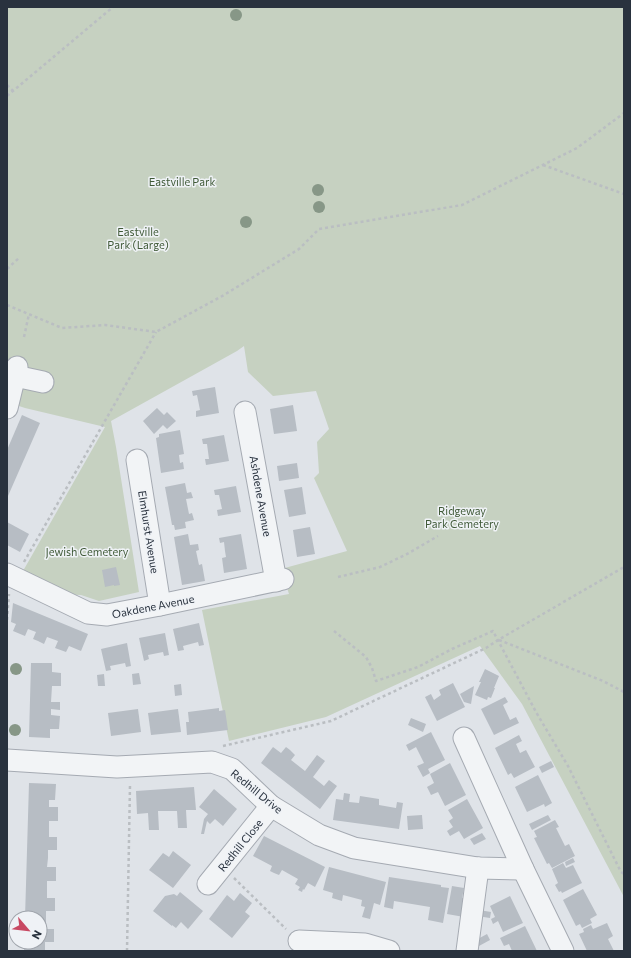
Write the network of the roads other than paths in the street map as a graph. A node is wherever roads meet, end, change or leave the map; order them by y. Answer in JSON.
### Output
{"nodes":[{"id":1,"x":43,"y":382,"type":"dead end"},
{"id":2,"x":7,"y":408,"type":"edge"},
{"id":3,"x":245,"y":412,"type":"dead end"},
{"id":4,"x":137,"y":460,"type":"dead end"},
{"id":5,"x":11,"y":576,"type":"edge"},
{"id":6,"x":279,"y":580,"type":"joint"},
{"id":7,"x":160,"y":605,"type":"junction"},
{"id":8,"x":464,"y":738,"type":"dead end"},
{"id":9,"x":7,"y":760,"type":"edge"},
{"id":10,"x":271,"y":806,"type":"junction"},
{"id":11,"x":478,"y":868,"type":"junction"},
{"id":12,"x":523,"y":869,"type":"junction"},
{"id":13,"x":208,"y":884,"type":"dead end"},
{"id":14,"x":299,"y":942,"type":"road end"},
{"id":15,"x":388,"y":951,"type":"edge"},
{"id":16,"x":467,"y":951,"type":"edge"},
{"id":17,"x":563,"y":951,"type":"edge"}],
"edges":[{"from":1,"to":2,"type":"street"},
{"from":3,"to":6,"type":"street","name":"Ashdene Avenue"},
{"from":4,"to":7,"type":"street","name":"Elmhurst Avenue"},
{"from":5,"to":7,"type":"street","name":"Oakdene Avenue"},
{"from":6,"to":7,"type":"street","name":"Oakdene Avenue"},
{"from":8,"to":12,"type":"street"},
{"from":9,"to":10,"type":"street","name":"Redhill Drive"},
{"from":10,"to":11,"type":"street","name":"Redhill Drive"},
{"from":10,"to":13,"type":"street","name":"Redhill Close"},
{"from":11,"to":12,"type":"street","name":"Redhill Drive"},
{"from":11,"to":16,"type":"street"},
{"from":12,"to":17,"type":"street"},
{"from":14,"to":15,"type":"street"}]}
